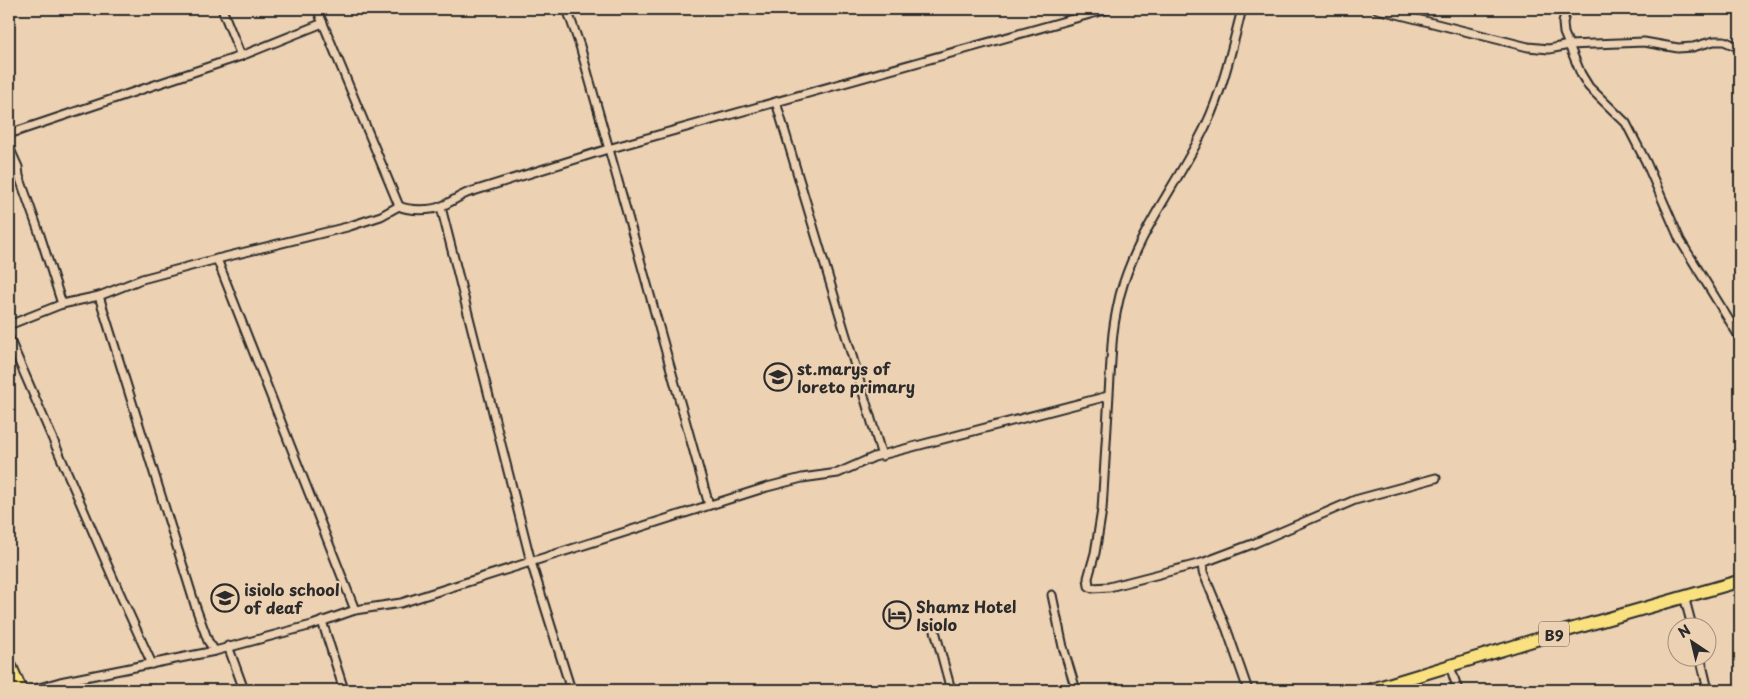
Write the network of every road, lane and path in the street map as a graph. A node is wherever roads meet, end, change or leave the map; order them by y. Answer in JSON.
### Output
{"nodes":[{"id":1,"x":222,"y":9,"type":"edge"},
{"id":2,"x":317,"y":9,"type":"edge"},
{"id":3,"x":567,"y":9,"type":"edge"},
{"id":4,"x":1108,"y":9,"type":"edge"},
{"id":5,"x":1242,"y":9,"type":"edge"},
{"id":6,"x":1377,"y":9,"type":"edge"},
{"id":7,"x":1566,"y":9,"type":"edge"},
{"id":8,"x":323,"y":23,"type":"junction"},
{"id":9,"x":1569,"y":45,"type":"junction"},
{"id":10,"x":1740,"y":48,"type":"edge"},
{"id":11,"x":241,"y":56,"type":"junction"},
{"id":12,"x":776,"y":102,"type":"junction"},
{"id":13,"x":9,"y":134,"type":"edge"},
{"id":14,"x":9,"y":147,"type":"edge"},
{"id":15,"x":608,"y":149,"type":"junction"},
{"id":16,"x":399,"y":206,"type":"junction"},
{"id":17,"x":441,"y":207,"type":"junction"},
{"id":18,"x":216,"y":259,"type":"junction"},
{"id":19,"x":99,"y":296,"type":"junction"},
{"id":20,"x":62,"y":304,"type":"junction"},
{"id":21,"x":9,"y":325,"type":"edge"},
{"id":22,"x":9,"y":338,"type":"edge"},
{"id":23,"x":1740,"y":338,"type":"edge"},
{"id":24,"x":1108,"y":396,"type":"junction"},
{"id":25,"x":882,"y":456,"type":"junction"},
{"id":26,"x":1436,"y":478,"type":"dead end"},
{"id":27,"x":709,"y":505,"type":"junction"},
{"id":28,"x":531,"y":562,"type":"junction"},
{"id":29,"x":1202,"y":563,"type":"junction"},
{"id":30,"x":1740,"y":581,"type":"edge"},
{"id":31,"x":1052,"y":595,"type":"dead end"},
{"id":32,"x":1684,"y":596,"type":"junction"},
{"id":33,"x":355,"y":610,"type":"junction"},
{"id":34,"x":1689,"y":616,"type":"edge"},
{"id":35,"x":322,"y":621,"type":"junction"},
{"id":36,"x":934,"y":628,"type":"dead end"},
{"id":37,"x":228,"y":646,"type":"junction"},
{"id":38,"x":215,"y":651,"type":"junction"},
{"id":39,"x":9,"y":663,"type":"edge"},
{"id":40,"x":152,"y":664,"type":"junction"},
{"id":41,"x":1450,"y":666,"type":"junction"},
{"id":42,"x":1702,"y":666,"type":"edge"},
{"id":43,"x":21,"y":690,"type":"edge"},
{"id":44,"x":32,"y":690,"type":"edge"},
{"id":45,"x":244,"y":690,"type":"edge"},
{"id":46,"x":344,"y":690,"type":"edge"},
{"id":47,"x":571,"y":690,"type":"edge"},
{"id":48,"x":951,"y":690,"type":"edge"},
{"id":49,"x":1076,"y":690,"type":"edge"},
{"id":50,"x":1248,"y":690,"type":"edge"},
{"id":51,"x":1370,"y":690,"type":"edge"},
{"id":52,"x":1458,"y":690,"type":"edge"},
{"id":53,"x":1708,"y":690,"type":"edge"}],
"edges":[{"from":1,"to":11,"type":"street"},
{"from":2,"to":8,"type":"street"},
{"from":3,"to":15,"type":"street"},
{"from":4,"to":12,"type":"street"},
{"from":5,"to":24,"type":"street"},
{"from":6,"to":9,"type":"street"},
{"from":7,"to":9,"type":"street"},
{"from":8,"to":11,"type":"street"},
{"from":8,"to":16,"type":"street"},
{"from":9,"to":10,"type":"street"},
{"from":9,"to":23,"type":"street"},
{"from":11,"to":13,"type":"street"},
{"from":12,"to":15,"type":"street"},
{"from":12,"to":25,"type":"street"},
{"from":14,"to":20,"type":"street"},
{"from":15,"to":17,"type":"street"},
{"from":15,"to":27,"type":"street"},
{"from":16,"to":17,"type":"street"},
{"from":16,"to":18,"type":"street"},
{"from":17,"to":28,"type":"street"},
{"from":18,"to":19,"type":"street"},
{"from":18,"to":33,"type":"street"},
{"from":19,"to":20,"type":"street"},
{"from":19,"to":38,"type":"street"},
{"from":20,"to":21,"type":"street"},
{"from":22,"to":40,"type":"street"},
{"from":24,"to":25,"type":"street"},
{"from":24,"to":29,"type":"street"},
{"from":25,"to":27,"type":"street"},
{"from":26,"to":29,"type":"street"},
{"from":27,"to":28,"type":"street"},
{"from":28,"to":33,"type":"street"},
{"from":28,"to":47,"type":"street"},
{"from":29,"to":50,"type":"street"},
{"from":30,"to":32,"type":"highway","number":"B9"},
{"from":31,"to":49,"type":"street"},
{"from":32,"to":34,"type":"street"},
{"from":32,"to":41,"type":"highway","number":"B9"},
{"from":33,"to":35,"type":"street"},
{"from":35,"to":37,"type":"street"},
{"from":35,"to":46,"type":"street"},
{"from":36,"to":48,"type":"street"},
{"from":37,"to":38,"type":"street"},
{"from":37,"to":45,"type":"street"},
{"from":38,"to":40,"type":"street"},
{"from":39,"to":43,"type":"highway"},
{"from":40,"to":44,"type":"street"},
{"from":41,"to":51,"type":"highway","number":"B9"},
{"from":41,"to":52,"type":"street"},
{"from":42,"to":53,"type":"street"}]}
